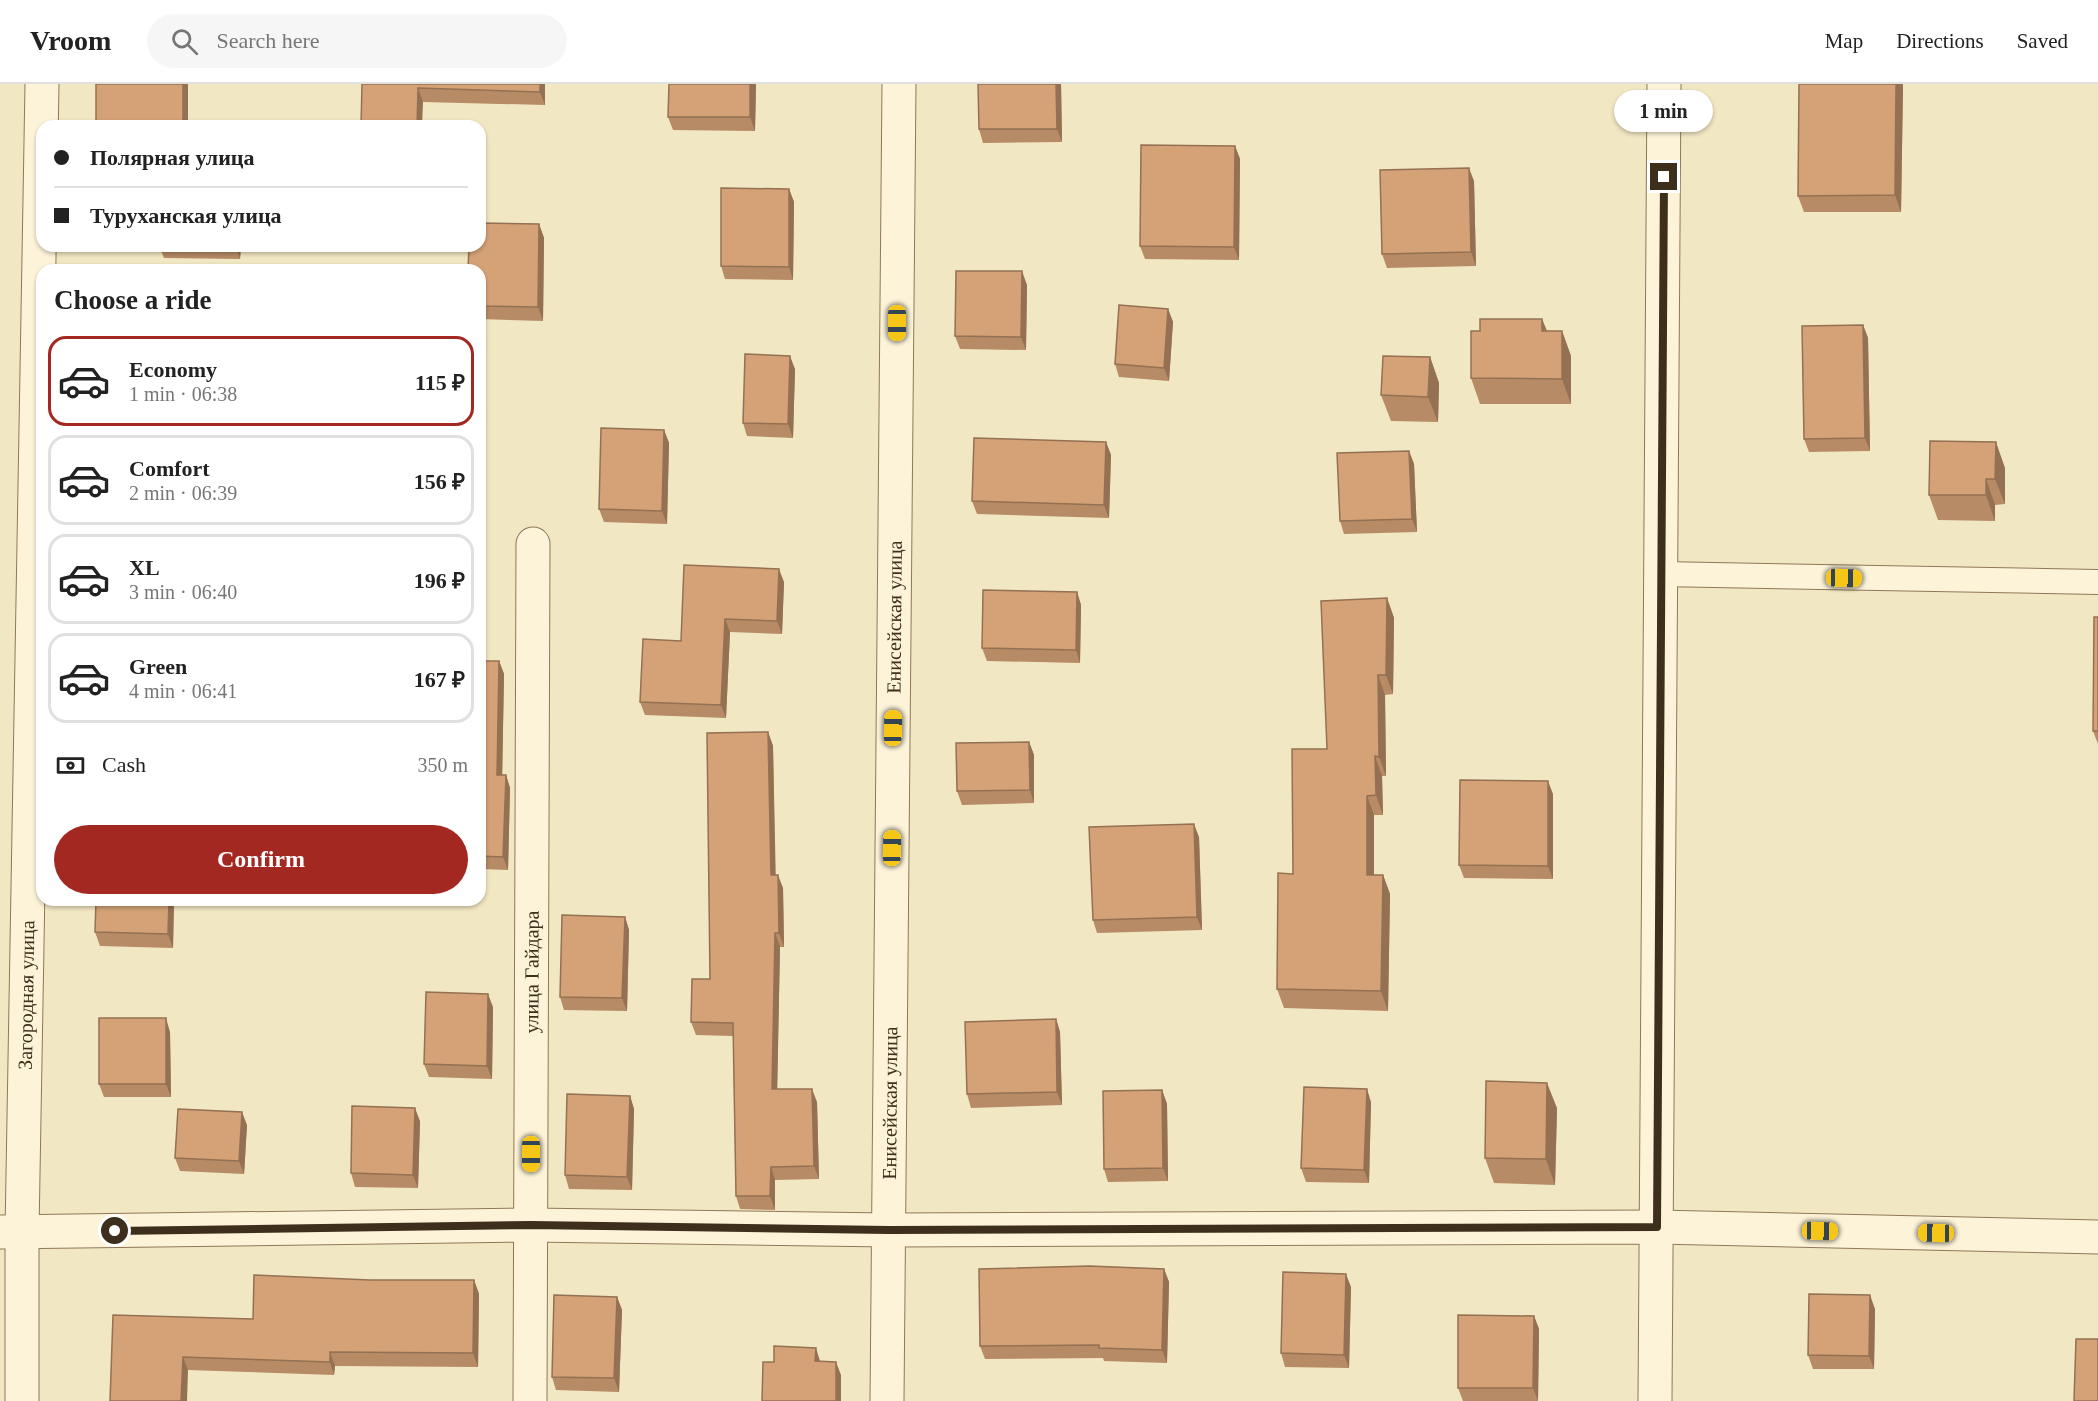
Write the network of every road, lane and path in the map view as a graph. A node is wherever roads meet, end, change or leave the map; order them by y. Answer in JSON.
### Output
{"nodes":[{"id":1,"x":42,"y":84,"type":"edge"},
{"id":2,"x":899,"y":84,"type":"edge"},
{"id":3,"x":1665,"y":84,"type":"edge"},
{"id":4,"x":41,"y":120,"type":"edge"},
{"id":5,"x":36,"y":306,"type":"edge"},
{"id":6,"x":533,"y":544,"type":"dead end"},
{"id":7,"x":1660,"y":574,"type":"junction"},
{"id":8,"x":2098,"y":582,"type":"edge"},
{"id":9,"x":531,"y":1225,"type":"junction"},
{"id":10,"x":1657,"y":1227,"type":"junction"},
{"id":11,"x":889,"y":1230,"type":"junction"},
{"id":12,"x":11,"y":1232,"type":"edge"},
{"id":13,"x":2098,"y":1237,"type":"edge"},
{"id":14,"x":22,"y":1401,"type":"edge"},
{"id":15,"x":530,"y":1401,"type":"edge"},
{"id":16,"x":887,"y":1401,"type":"edge"},
{"id":17,"x":1655,"y":1401,"type":"edge"}],
"edges":[{"from":1,"to":4,"type":"street","name":"Загородная улица"},
{"from":2,"to":11,"type":"street","name":"Енисейская улица"},
{"from":3,"to":7,"type":"street"},
{"from":5,"to":12,"type":"street","name":"Загородная улица"},
{"from":6,"to":9,"type":"street","name":"улица Гайдара"},
{"from":7,"to":8,"type":"lane"},
{"from":7,"to":10,"type":"street"},
{"from":9,"to":11,"type":"street"},
{"from":9,"to":12,"type":"street"},
{"from":9,"to":15,"type":"street","name":"улица Гайдара"},
{"from":10,"to":11,"type":"street"},
{"from":10,"to":13,"type":"street"},
{"from":10,"to":17,"type":"street"},
{"from":11,"to":16,"type":"street","name":"Енисейская улица"},
{"from":12,"to":14,"type":"street","name":"Загородная улица"}]}
